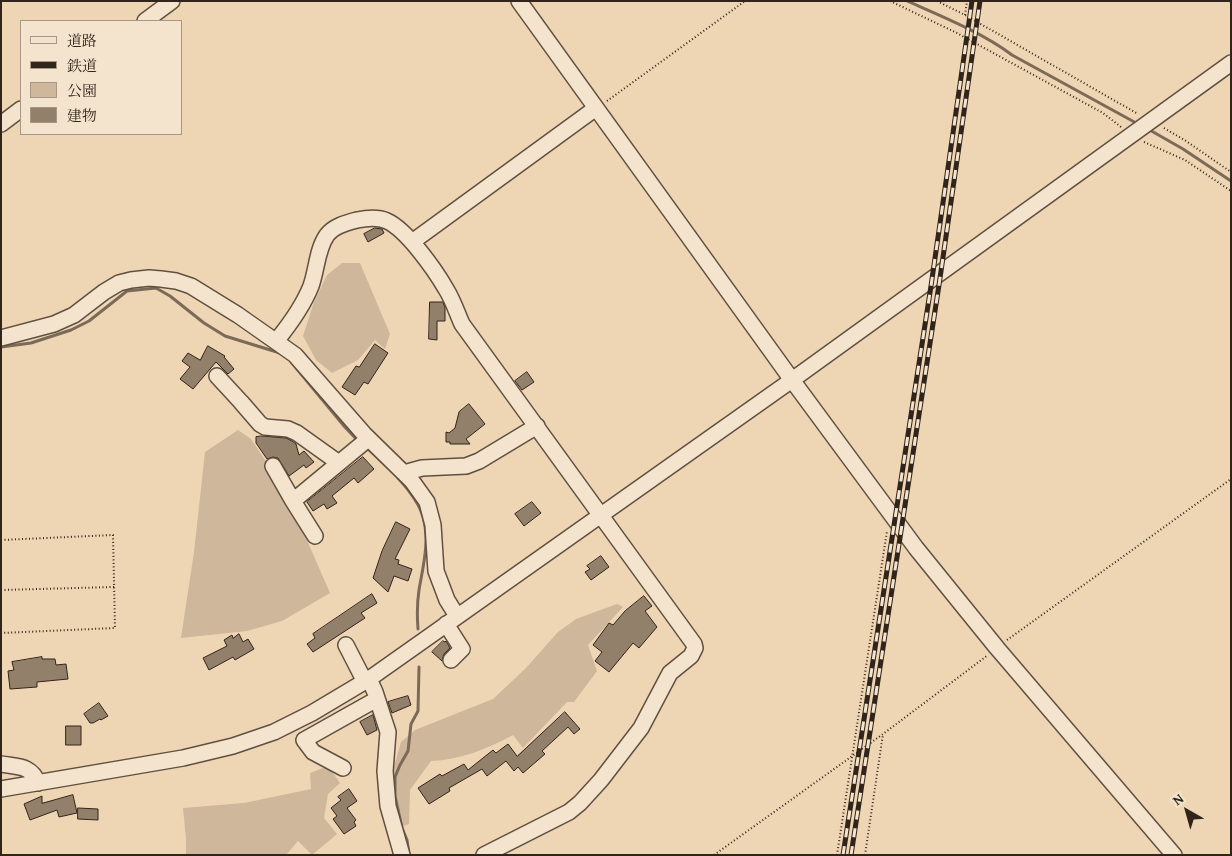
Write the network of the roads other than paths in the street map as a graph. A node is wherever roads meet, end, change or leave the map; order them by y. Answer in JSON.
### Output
{"nodes":[{"id":1,"x":172,"y":1,"type":"edge"},
{"id":2,"x":520,"y":1,"type":"edge"},
{"id":3,"x":145,"y":20,"type":"edge"},
{"id":4,"x":1231,"y":62,"type":"edge"},
{"id":5,"x":596,"y":108,"type":"junction"},
{"id":6,"x":20,"y":110,"type":"edge"},
{"id":7,"x":1,"y":124,"type":"edge"},
{"id":8,"x":412,"y":242,"type":"junction"},
{"id":9,"x":1,"y":338,"type":"edge"},
{"id":10,"x":277,"y":340,"type":"junction"},
{"id":11,"x":216,"y":376,"type":"dead end"},
{"id":12,"x":792,"y":380,"type":"junction"},
{"id":13,"x":537,"y":426,"type":"junction"},
{"id":14,"x":368,"y":439,"type":"junction"},
{"id":15,"x":339,"y":463,"type":"junction"},
{"id":16,"x":273,"y":466,"type":"dead end"},
{"id":17,"x":404,"y":473,"type":"junction"},
{"id":18,"x":292,"y":501,"type":"junction"},
{"id":19,"x":600,"y":515,"type":"junction"},
{"id":20,"x":315,"y":536,"type":"dead end"},
{"id":21,"x":452,"y":620,"type":"junction"},
{"id":22,"x":346,"y":645,"type":"dead end"},
{"id":23,"x":451,"y":660,"type":"dead end"},
{"id":24,"x":367,"y":680,"type":"junction"},
{"id":25,"x":377,"y":699,"type":"junction"},
{"id":26,"x":293,"y":723,"type":"junction"},
{"id":27,"x":304,"y":740,"type":"junction"},
{"id":28,"x":1,"y":764,"type":"edge"},
{"id":29,"x":344,"y":768,"type":"dead end"},
{"id":30,"x":38,"y":783,"type":"junction"},
{"id":31,"x":1,"y":789,"type":"edge"},
{"id":32,"x":402,"y":855,"type":"edge"},
{"id":33,"x":484,"y":855,"type":"edge"},
{"id":34,"x":1174,"y":855,"type":"edge"}],
"edges":[{"from":1,"to":3,"type":"street"},
{"from":2,"to":5,"type":"street"},
{"from":4,"to":12,"type":"street"},
{"from":5,"to":8,"type":"street"},
{"from":5,"to":12,"type":"street"},
{"from":6,"to":7,"type":"street"},
{"from":8,"to":10,"type":"street"},
{"from":8,"to":13,"type":"street"},
{"from":9,"to":10,"type":"street"},
{"from":10,"to":14,"type":"street"},
{"from":11,"to":15,"type":"street"},
{"from":12,"to":19,"type":"street"},
{"from":12,"to":34,"type":"street"},
{"from":13,"to":17,"type":"street"},
{"from":13,"to":19,"type":"street"},
{"from":14,"to":15,"type":"street"},
{"from":14,"to":17,"type":"street"},
{"from":15,"to":18,"type":"street"},
{"from":16,"to":18,"type":"street"},
{"from":17,"to":21,"type":"street"},
{"from":18,"to":20,"type":"street"},
{"from":19,"to":21,"type":"street"},
{"from":19,"to":33,"type":"street"},
{"from":21,"to":23,"type":"street"},
{"from":21,"to":24,"type":"street"},
{"from":22,"to":24,"type":"street"},
{"from":24,"to":25,"type":"street"},
{"from":24,"to":26,"type":"street"},
{"from":25,"to":27,"type":"street"},
{"from":25,"to":32,"type":"street"},
{"from":26,"to":27,"type":"street"},
{"from":26,"to":30,"type":"street"},
{"from":27,"to":29,"type":"street"},
{"from":28,"to":30,"type":"street"},
{"from":30,"to":31,"type":"street"}]}
